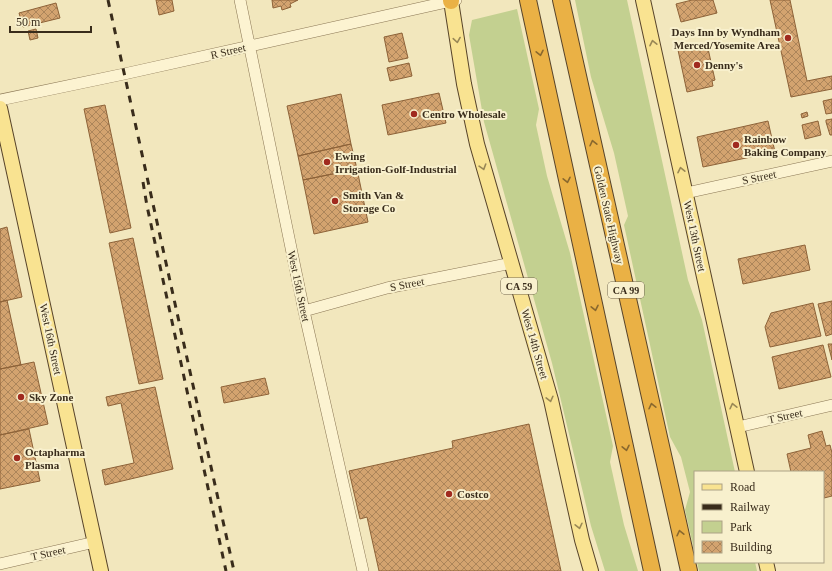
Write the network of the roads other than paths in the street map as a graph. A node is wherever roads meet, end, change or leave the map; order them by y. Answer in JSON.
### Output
{"nodes":[{"id":1,"x":240,"y":0,"type":"edge"},
{"id":2,"x":452,"y":0,"type":"edge"},
{"id":3,"x":643,"y":0,"type":"edge"},
{"id":4,"x":562,"y":4,"type":"edge"},
{"id":5,"x":530,"y":8,"type":"edge"},
{"id":6,"x":250,"y":46,"type":"junction"},
{"id":7,"x":0,"y":100,"type":"edge"},
{"id":8,"x":0,"y":108,"type":"edge"},
{"id":9,"x":832,"y":161,"type":"edge"},
{"id":10,"x":686,"y":193,"type":"junction"},
{"id":11,"x":512,"y":263,"type":"junction"},
{"id":12,"x":304,"y":311,"type":"junction"},
{"id":13,"x":832,"y":405,"type":"edge"},
{"id":14,"x":738,"y":427,"type":"junction"},
{"id":15,"x":747,"y":471,"type":"edge"},
{"id":16,"x":95,"y":542,"type":"junction"},
{"id":17,"x":0,"y":564,"type":"edge"},
{"id":18,"x":101,"y":571,"type":"edge"},
{"id":19,"x":363,"y":571,"type":"edge"},
{"id":20,"x":591,"y":571,"type":"edge"},
{"id":21,"x":652,"y":571,"type":"edge"},
{"id":22,"x":689,"y":571,"type":"edge"}],
"edges":[{"from":1,"to":6,"type":"street","name":"West 15th Street"},
{"from":2,"to":6,"type":"street","name":"R Street"},
{"from":2,"to":11,"type":"main road","name":"West 14th Street","number":"CA 59","one_way":true},
{"from":10,"to":3,"type":"main road","name":"West 13th Street","one_way":true},
{"from":22,"to":4,"type":"highway","name":"Golden State Highway","number":"CA 99","one_way":true},
{"from":5,"to":21,"type":"highway","number":"CA 99","one_way":true},
{"from":6,"to":7,"type":"street","name":"R Street"},
{"from":6,"to":12,"type":"street","name":"West 15th Street"},
{"from":8,"to":16,"type":"main road","name":"West 16th Street"},
{"from":9,"to":10,"type":"street","name":"S Street"},
{"from":14,"to":10,"type":"main road","name":"West 13th Street","one_way":true},
{"from":11,"to":12,"type":"street","name":"S Street"},
{"from":11,"to":20,"type":"main road","name":"West 14th Street","number":"CA 59","one_way":true},
{"from":12,"to":19,"type":"street","name":"West 15th Street"},
{"from":13,"to":14,"type":"street","name":"T Street"},
{"from":14,"to":15,"type":"main road","name":"West 13th Street"},
{"from":16,"to":17,"type":"street","name":"T Street"},
{"from":16,"to":18,"type":"main road","name":"West 16th Street"}]}
